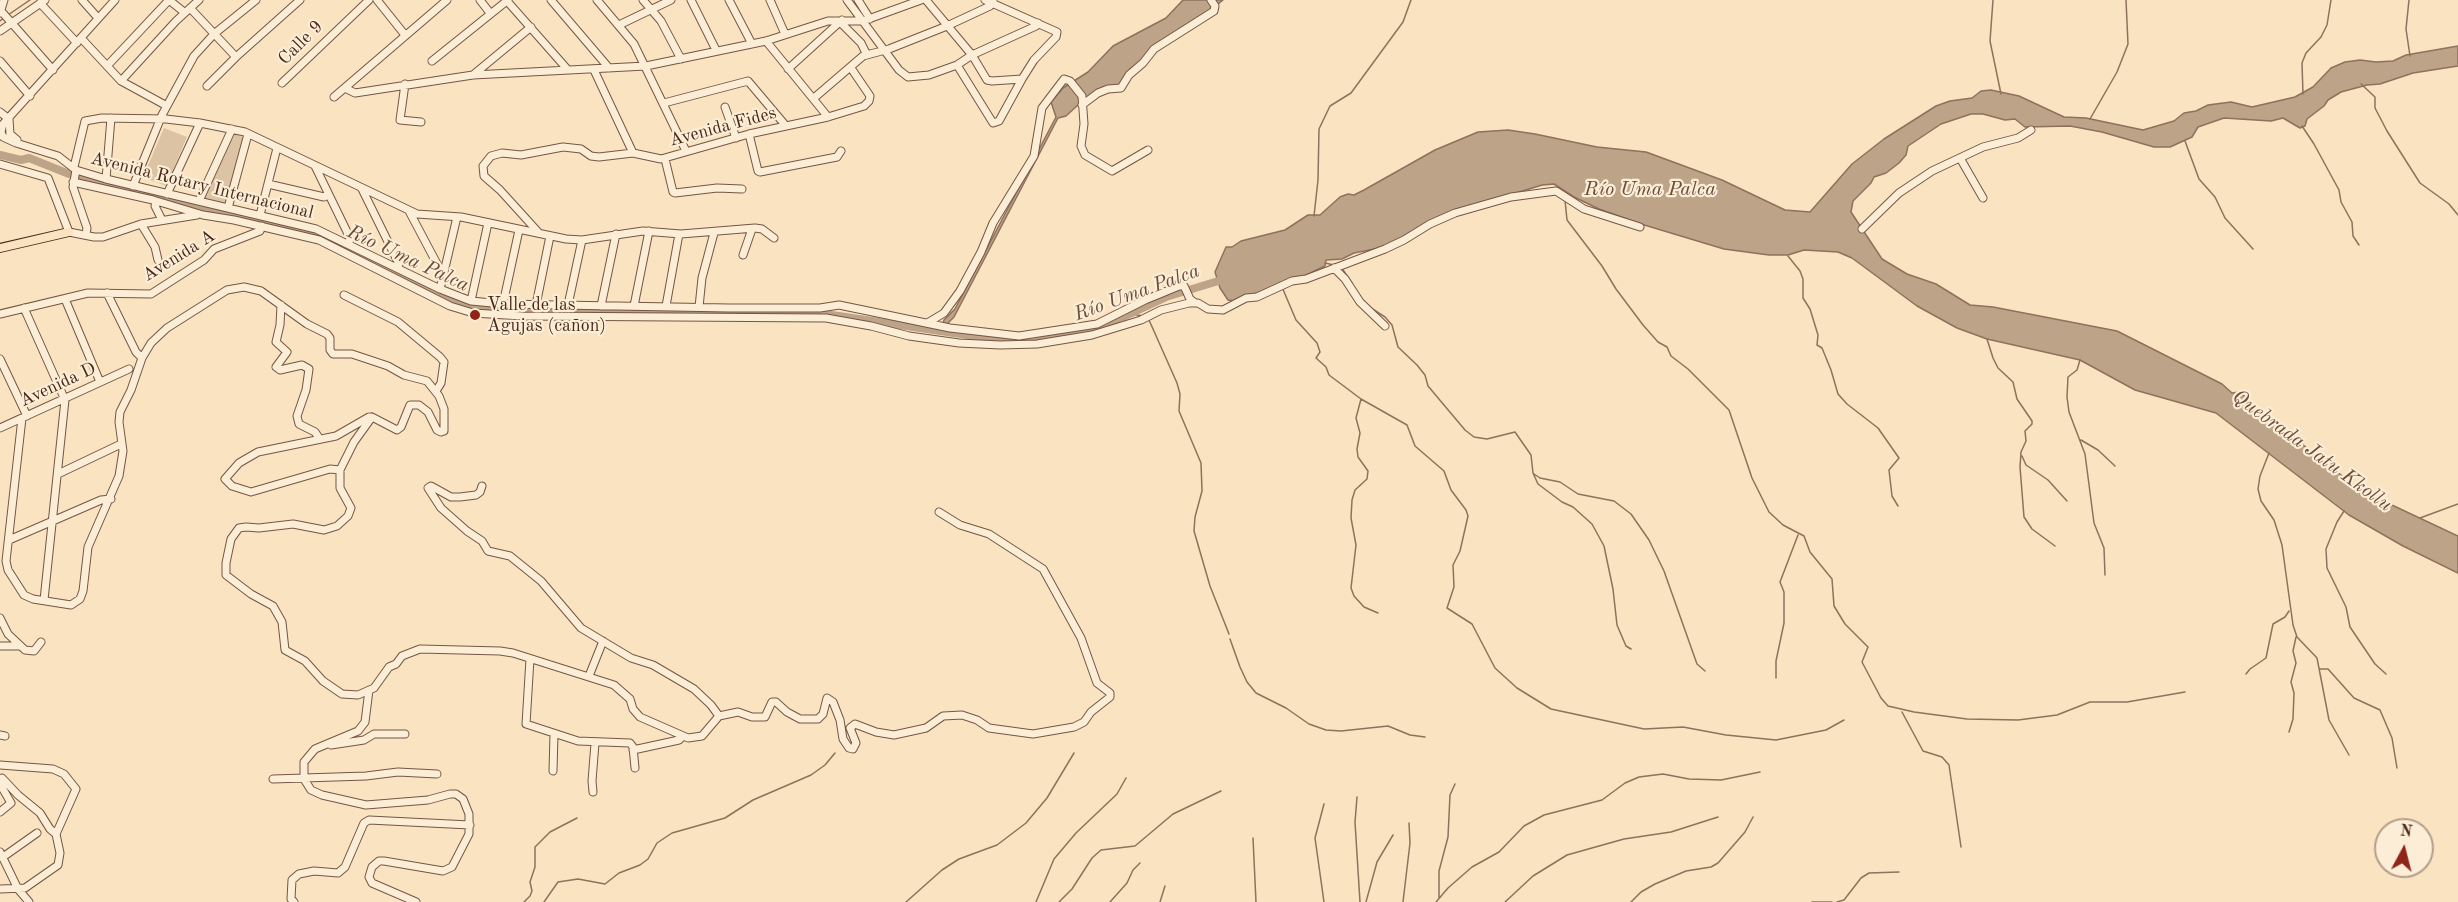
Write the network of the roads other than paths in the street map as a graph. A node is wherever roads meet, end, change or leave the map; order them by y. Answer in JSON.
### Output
{"nodes":[{"id":1,"x":4,"y":0,"type":"edge"},
{"id":2,"x":82,"y":0,"type":"edge"},
{"id":3,"x":114,"y":0,"type":"edge"},
{"id":4,"x":200,"y":0,"type":"edge"},
{"id":5,"x":256,"y":0,"type":"edge"},
{"id":6,"x":300,"y":0,"type":"edge"},
{"id":7,"x":369,"y":0,"type":"edge"},
{"id":8,"x":377,"y":0,"type":"edge"},
{"id":9,"x":447,"y":0,"type":"edge"},
{"id":10,"x":480,"y":0,"type":"edge"},
{"id":11,"x":508,"y":0,"type":"edge"},
{"id":12,"x":551,"y":0,"type":"edge"},
{"id":13,"x":597,"y":0,"type":"edge"},
{"id":14,"x":643,"y":0,"type":"edge"},
{"id":15,"x":671,"y":0,"type":"edge"},
{"id":16,"x":691,"y":0,"type":"edge"},
{"id":17,"x":729,"y":0,"type":"edge"},
{"id":18,"x":770,"y":0,"type":"edge"},
{"id":19,"x":847,"y":0,"type":"edge"},
{"id":20,"x":858,"y":0,"type":"edge"},
{"id":21,"x":921,"y":0,"type":"edge"},
{"id":22,"x":926,"y":0,"type":"edge"},
{"id":23,"x":1211,"y":0,"type":"edge"},
{"id":24,"x":990,"y":1,"type":"edge"},
{"id":25,"x":42,"y":2,"type":"edge"},
{"id":26,"x":187,"y":10,"type":"junction"},
{"id":27,"x":651,"y":10,"type":"junction"},
{"id":28,"x":490,"y":13,"type":"junction"},
{"id":29,"x":5,"y":16,"type":"edge"},
{"id":30,"x":98,"y":18,"type":"junction"},
{"id":31,"x":867,"y":20,"type":"junction"},
{"id":32,"x":841,"y":22,"type":"junction"},
{"id":33,"x":1038,"y":23,"type":"junction"},
{"id":34,"x":619,"y":25,"type":"junction"},
{"id":35,"x":947,"y":26,"type":"junction"},
{"id":36,"x":531,"y":27,"type":"junction"},
{"id":37,"x":0,"y":31,"type":"edge"},
{"id":38,"x":214,"y":34,"type":"junction"},
{"id":39,"x":785,"y":34,"type":"junction"},
{"id":40,"x":405,"y":35,"type":"junction"},
{"id":41,"x":79,"y":41,"type":"junction"},
{"id":42,"x":766,"y":41,"type":"junction"},
{"id":43,"x":752,"y":44,"type":"junction"},
{"id":44,"x":716,"y":50,"type":"junction"},
{"id":45,"x":884,"y":51,"type":"junction"},
{"id":46,"x":972,"y":55,"type":"junction"},
{"id":47,"x":867,"y":56,"type":"junction"},
{"id":48,"x":236,"y":57,"type":"junction"},
{"id":49,"x":681,"y":59,"type":"junction"},
{"id":50,"x":0,"y":61,"type":"edge"},
{"id":51,"x":432,"y":61,"type":"dead end"},
{"id":52,"x":957,"y":65,"type":"junction"},
{"id":53,"x":107,"y":66,"type":"junction"},
{"id":54,"x":646,"y":66,"type":"junction"},
{"id":55,"x":609,"y":68,"type":"junction"},
{"id":56,"x":851,"y":68,"type":"junction"},
{"id":57,"x":788,"y":69,"type":"junction"},
{"id":58,"x":53,"y":70,"type":"junction"},
{"id":59,"x":568,"y":70,"type":"junction"},
{"id":60,"x":594,"y":70,"type":"junction"},
{"id":61,"x":473,"y":75,"type":"junction"},
{"id":62,"x":1022,"y":79,"type":"junction"},
{"id":63,"x":121,"y":81,"type":"junction"},
{"id":64,"x":282,"y":83,"type":"dead end"},
{"id":65,"x":405,"y":84,"type":"junction"},
{"id":66,"x":207,"y":86,"type":"dead end"},
{"id":67,"x":345,"y":88,"type":"junction"},
{"id":68,"x":30,"y":96,"type":"junction"},
{"id":69,"x":334,"y":97,"type":"dead end"},
{"id":70,"x":814,"y":98,"type":"junction"},
{"id":71,"x":664,"y":103,"type":"junction"},
{"id":72,"x":1082,"y":105,"type":"junction"},
{"id":73,"x":167,"y":106,"type":"junction"},
{"id":74,"x":725,"y":107,"type":"dead end"},
{"id":75,"x":0,"y":112,"type":"edge"},
{"id":76,"x":828,"y":117,"type":"junction"},
{"id":77,"x":111,"y":118,"type":"junction"},
{"id":78,"x":9,"y":119,"type":"junction"},
{"id":79,"x":161,"y":120,"type":"junction"},
{"id":80,"x":421,"y":122,"type":"dead end"},
{"id":81,"x":200,"y":123,"type":"junction"},
{"id":82,"x":786,"y":126,"type":"junction"},
{"id":83,"x":232,"y":129,"type":"junction"},
{"id":84,"x":2031,"y":130,"type":"dead end"},
{"id":85,"x":248,"y":134,"type":"junction"},
{"id":86,"x":748,"y":134,"type":"junction"},
{"id":87,"x":736,"y":138,"type":"junction"},
{"id":88,"x":277,"y":148,"type":"junction"},
{"id":89,"x":1148,"y":150,"type":"dead end"},
{"id":90,"x":686,"y":151,"type":"junction"},
{"id":91,"x":841,"y":151,"type":"dead end"},
{"id":92,"x":633,"y":153,"type":"junction"},
{"id":93,"x":1960,"y":158,"type":"junction"},
{"id":94,"x":664,"y":159,"type":"junction"},
{"id":95,"x":0,"y":164,"type":"edge"},
{"id":96,"x":315,"y":166,"type":"junction"},
{"id":97,"x":75,"y":174,"type":"junction"},
{"id":98,"x":106,"y":178,"type":"junction"},
{"id":99,"x":268,"y":184,"type":"junction"},
{"id":100,"x":133,"y":186,"type":"junction"},
{"id":101,"x":362,"y":189,"type":"junction"},
{"id":102,"x":742,"y":189,"type":"dead end"},
{"id":103,"x":168,"y":194,"type":"junction"},
{"id":104,"x":328,"y":195,"type":"junction"},
{"id":105,"x":1983,"y":198,"type":"dead end"},
{"id":106,"x":199,"y":201,"type":"junction"},
{"id":107,"x":156,"y":202,"type":"junction"},
{"id":108,"x":228,"y":208,"type":"junction"},
{"id":109,"x":409,"y":211,"type":"junction"},
{"id":110,"x":203,"y":215,"type":"junction"},
{"id":111,"x":260,"y":215,"type":"junction"},
{"id":112,"x":457,"y":218,"type":"junction"},
{"id":113,"x":162,"y":220,"type":"junction"},
{"id":114,"x":488,"y":223,"type":"junction"},
{"id":115,"x":141,"y":224,"type":"junction"},
{"id":116,"x":262,"y":226,"type":"junction"},
{"id":117,"x":1640,"y":227,"type":"dead end"},
{"id":118,"x":752,"y":228,"type":"junction"},
{"id":119,"x":1862,"y":229,"type":"dead end"},
{"id":120,"x":519,"y":230,"type":"junction"},
{"id":121,"x":649,"y":231,"type":"junction"},
{"id":122,"x":69,"y":232,"type":"junction"},
{"id":123,"x":539,"y":233,"type":"junction"},
{"id":124,"x":714,"y":233,"type":"junction"},
{"id":125,"x":616,"y":234,"type":"junction"},
{"id":126,"x":679,"y":234,"type":"junction"},
{"id":127,"x":86,"y":235,"type":"junction"},
{"id":128,"x":550,"y":236,"type":"junction"},
{"id":129,"x":774,"y":238,"type":"dead end"},
{"id":130,"x":582,"y":240,"type":"junction"},
{"id":131,"x":349,"y":244,"type":"junction"},
{"id":132,"x":0,"y":248,"type":"edge"},
{"id":133,"x":743,"y":255,"type":"dead end"},
{"id":134,"x":158,"y":260,"type":"dead end"},
{"id":135,"x":398,"y":268,"type":"junction"},
{"id":136,"x":1335,"y":268,"type":"junction"},
{"id":137,"x":444,"y":277,"type":"junction"},
{"id":138,"x":440,"y":289,"type":"junction"},
{"id":139,"x":107,"y":293,"type":"junction"},
{"id":140,"x":344,"y":295,"type":"dead end"},
{"id":141,"x":65,"y":299,"type":"junction"},
{"id":142,"x":471,"y":301,"type":"junction"},
{"id":143,"x":1194,"y":302,"type":"junction"},
{"id":144,"x":503,"y":304,"type":"junction"},
{"id":145,"x":280,"y":305,"type":"junction"},
{"id":146,"x":536,"y":305,"type":"junction"},
{"id":147,"x":568,"y":305,"type":"junction"},
{"id":148,"x":601,"y":306,"type":"junction"},
{"id":149,"x":634,"y":306,"type":"junction"},
{"id":150,"x":666,"y":306,"type":"junction"},
{"id":151,"x":699,"y":307,"type":"junction"},
{"id":152,"x":24,"y":308,"type":"junction"},
{"id":153,"x":0,"y":314,"type":"edge"},
{"id":154,"x":927,"y":323,"type":"junction"},
{"id":155,"x":1385,"y":326,"type":"dead end"},
{"id":156,"x":142,"y":358,"type":"junction"},
{"id":157,"x":0,"y":359,"type":"edge"},
{"id":158,"x":129,"y":369,"type":"dead end"},
{"id":159,"x":100,"y":382,"type":"junction"},
{"id":160,"x":436,"y":392,"type":"junction"},
{"id":161,"x":65,"y":400,"type":"junction"},
{"id":162,"x":25,"y":417,"type":"junction"},
{"id":163,"x":372,"y":417,"type":"junction"},
{"id":164,"x":0,"y":428,"type":"edge"},
{"id":165,"x":319,"y":438,"type":"junction"},
{"id":166,"x":121,"y":444,"type":"junction"},
{"id":167,"x":340,"y":470,"type":"junction"},
{"id":168,"x":58,"y":474,"type":"junction"},
{"id":169,"x":482,"y":486,"type":"dead end"},
{"id":170,"x":111,"y":498,"type":"junction"},
{"id":171,"x":939,"y":512,"type":"dead end"},
{"id":172,"x":52,"y":521,"type":"junction"},
{"id":173,"x":9,"y":540,"type":"junction"},
{"id":174,"x":44,"y":600,"type":"junction"},
{"id":175,"x":0,"y":618,"type":"edge"},
{"id":176,"x":603,"y":641,"type":"junction"},
{"id":177,"x":41,"y":642,"type":"dead end"},
{"id":178,"x":0,"y":646,"type":"edge"},
{"id":179,"x":19,"y":646,"type":"junction"},
{"id":180,"x":530,"y":659,"type":"junction"},
{"id":181,"x":589,"y":676,"type":"junction"},
{"id":182,"x":369,"y":690,"type":"junction"},
{"id":183,"x":719,"y":716,"type":"junction"},
{"id":184,"x":405,"y":734,"type":"dead end"},
{"id":185,"x":554,"y":734,"type":"junction"},
{"id":186,"x":683,"y":736,"type":"junction"},
{"id":187,"x":595,"y":743,"type":"junction"},
{"id":188,"x":320,"y":746,"type":"junction"},
{"id":189,"x":633,"y":750,"type":"junction"},
{"id":190,"x":0,"y":765,"type":"edge"},
{"id":191,"x":636,"y":768,"type":"dead end"},
{"id":192,"x":553,"y":771,"type":"dead end"},
{"id":193,"x":437,"y":774,"type":"dead end"},
{"id":194,"x":304,"y":776,"type":"junction"},
{"id":195,"x":273,"y":779,"type":"dead end"},
{"id":196,"x":593,"y":792,"type":"dead end"},
{"id":197,"x":0,"y":812,"type":"edge"},
{"id":198,"x":470,"y":825,"type":"junction"},
{"id":199,"x":37,"y":833,"type":"dead end"},
{"id":200,"x":56,"y":834,"type":"junction"},
{"id":201,"x":2,"y":855,"type":"edge"},
{"id":202,"x":18,"y":888,"type":"junction"},
{"id":203,"x":0,"y":889,"type":"edge"},
{"id":204,"x":29,"y":902,"type":"edge"},
{"id":205,"x":294,"y":902,"type":"edge"},
{"id":206,"x":416,"y":902,"type":"edge"}],
"edges":[{"from":1,"to":29,"type":"street"},
{"from":2,"to":30,"type":"street"},
{"from":3,"to":30,"type":"street"},
{"from":4,"to":26,"type":"street"},
{"from":5,"to":38,"type":"street"},
{"from":6,"to":48,"type":"street"},
{"from":7,"to":64,"type":"street","name":"Calle 9"},
{"from":8,"to":40,"type":"street"},
{"from":9,"to":40,"type":"street"},
{"from":10,"to":28,"type":"street"},
{"from":11,"to":28,"type":"street"},
{"from":11,"to":36,"type":"street"},
{"from":12,"to":55,"type":"street"},
{"from":13,"to":34,"type":"street"},
{"from":14,"to":27,"type":"street"},
{"from":15,"to":27,"type":"street"},
{"from":16,"to":44,"type":"street"},
{"from":17,"to":43,"type":"street"},
{"from":18,"to":39,"type":"street"},
{"from":19,"to":31,"type":"street"},
{"from":20,"to":31,"type":"street"},
{"from":21,"to":31,"type":"street"},
{"from":22,"to":35,"type":"street"},
{"from":23,"to":72,"type":"street"},
{"from":24,"to":33,"type":"street"},
{"from":24,"to":35,"type":"street"},
{"from":25,"to":29,"type":"street"},
{"from":25,"to":41,"type":"street"},
{"from":26,"to":38,"type":"street"},
{"from":26,"to":53,"type":"street"},
{"from":26,"to":63,"type":"street"},
{"from":27,"to":34,"type":"street"},
{"from":27,"to":49,"type":"street"},
{"from":28,"to":51,"type":"street"},
{"from":29,"to":37,"type":"street"},
{"from":29,"to":58,"type":"street"},
{"from":30,"to":41,"type":"street"},
{"from":31,"to":32,"type":"street"},
{"from":31,"to":45,"type":"street"},
{"from":32,"to":39,"type":"street"},
{"from":32,"to":47,"type":"street"},
{"from":32,"to":57,"type":"street"},
{"from":33,"to":46,"type":"street"},
{"from":33,"to":62,"type":"street"},
{"from":34,"to":54,"type":"street"},
{"from":35,"to":45,"type":"street"},
{"from":35,"to":46,"type":"street"},
{"from":36,"to":59,"type":"street"},
{"from":36,"to":61,"type":"street"},
{"from":38,"to":48,"type":"street"},
{"from":38,"to":73,"type":"street"},
{"from":39,"to":42,"type":"street"},
{"from":40,"to":67,"type":"street"},
{"from":41,"to":53,"type":"street"},
{"from":41,"to":58,"type":"street"},
{"from":42,"to":43,"type":"street"},
{"from":42,"to":57,"type":"street"},
{"from":43,"to":44,"type":"street"},
{"from":44,"to":49,"type":"street"},
{"from":45,"to":47,"type":"street"},
{"from":45,"to":52,"type":"street"},
{"from":46,"to":52,"type":"street"},
{"from":46,"to":62,"type":"street"},
{"from":47,"to":56,"type":"street"},
{"from":48,"to":66,"type":"street"},
{"from":49,"to":54,"type":"street"},
{"from":50,"to":68,"type":"street"},
{"from":52,"to":62,"type":"street"},
{"from":53,"to":63,"type":"street"},
{"from":54,"to":55,"type":"street"},
{"from":54,"to":71,"type":"street"},
{"from":55,"to":60,"type":"street"},
{"from":56,"to":70,"type":"street"},
{"from":56,"to":76,"type":"street","name":"Avenida Fides"},
{"from":57,"to":70,"type":"street"},
{"from":58,"to":68,"type":"street"},
{"from":59,"to":60,"type":"street"},
{"from":59,"to":61,"type":"street"},
{"from":60,"to":92,"type":"street"},
{"from":61,"to":65,"type":"street"},
{"from":63,"to":73,"type":"street"},
{"from":65,"to":67,"type":"street"},
{"from":65,"to":80,"type":"street"},
{"from":67,"to":69,"type":"street"},
{"from":68,"to":78,"type":"street"},
{"from":70,"to":76,"type":"street"},
{"from":71,"to":82,"type":"street"},
{"from":71,"to":90,"type":"street"},
{"from":72,"to":89,"type":"street"},
{"from":72,"to":154,"type":"street"},
{"from":73,"to":79,"type":"street"},
{"from":74,"to":87,"type":"street"},
{"from":75,"to":78,"type":"street"},
{"from":76,"to":82,"type":"street","name":"Avenida Fides"},
{"from":77,"to":79,"type":"street"},
{"from":77,"to":97,"type":"street"},
{"from":77,"to":98,"type":"street"},
{"from":78,"to":97,"type":"street","name":"Avenida Rotary Internacional"},
{"from":79,"to":81,"type":"street"},
{"from":79,"to":100,"type":"street"},
{"from":81,"to":83,"type":"street"},
{"from":81,"to":103,"type":"street"},
{"from":82,"to":86,"type":"street","name":"Avenida Fides"},
{"from":83,"to":85,"type":"street"},
{"from":83,"to":106,"type":"street"},
{"from":84,"to":93,"type":"street"},
{"from":85,"to":88,"type":"street"},
{"from":85,"to":108,"type":"street"},
{"from":86,"to":87,"type":"street","name":"Avenida Fides"},
{"from":86,"to":91,"type":"street"},
{"from":87,"to":90,"type":"street","name":"Avenida Fides"},
{"from":88,"to":96,"type":"street"},
{"from":88,"to":99,"type":"street"},
{"from":90,"to":94,"type":"street","name":"Avenida Fides"},
{"from":92,"to":94,"type":"street","name":"Avenida Fides"},
{"from":92,"to":123,"type":"street","name":"Avenida Fides"},
{"from":93,"to":105,"type":"street"},
{"from":93,"to":119,"type":"street"},
{"from":94,"to":102,"type":"street"},
{"from":95,"to":122,"type":"street"},
{"from":96,"to":101,"type":"street"},
{"from":96,"to":104,"type":"street"},
{"from":97,"to":98,"type":"street","name":"Avenida Rotary Internacional"},
{"from":97,"to":107,"type":"street"},
{"from":97,"to":127,"type":"street"},
{"from":98,"to":100,"type":"street","name":"Avenida Rotary Internacional"},
{"from":99,"to":104,"type":"street"},
{"from":99,"to":111,"type":"street"},
{"from":100,"to":103,"type":"street","name":"Avenida Rotary Internacional"},
{"from":101,"to":109,"type":"street"},
{"from":101,"to":135,"type":"street"},
{"from":103,"to":106,"type":"street","name":"Avenida Rotary Internacional"},
{"from":104,"to":131,"type":"street"},
{"from":106,"to":108,"type":"street","name":"Avenida Rotary Internacional"},
{"from":107,"to":110,"type":"street"},
{"from":107,"to":113,"type":"street"},
{"from":108,"to":111,"type":"street","name":"Avenida Rotary Internacional"},
{"from":109,"to":112,"type":"street"},
{"from":109,"to":137,"type":"street"},
{"from":110,"to":113,"type":"street"},
{"from":110,"to":116,"type":"street"},
{"from":111,"to":131,"type":"street","name":"Avenida Rotary Internacional"},
{"from":112,"to":114,"type":"street"},
{"from":112,"to":137,"type":"street"},
{"from":113,"to":115,"type":"street"},
{"from":114,"to":120,"type":"street"},
{"from":114,"to":142,"type":"street"},
{"from":115,"to":127,"type":"street"},
{"from":115,"to":134,"type":"street"},
{"from":116,"to":139,"type":"street","name":"Avenida A"},
{"from":116,"to":143,"type":"street"},
{"from":117,"to":136,"type":"street"},
{"from":118,"to":124,"type":"street"},
{"from":118,"to":129,"type":"street"},
{"from":118,"to":133,"type":"street"},
{"from":120,"to":123,"type":"street"},
{"from":120,"to":144,"type":"street"},
{"from":121,"to":125,"type":"street"},
{"from":121,"to":126,"type":"street"},
{"from":121,"to":149,"type":"street"},
{"from":122,"to":127,"type":"street"},
{"from":122,"to":132,"type":"main road"},
{"from":123,"to":128,"type":"street"},
{"from":124,"to":126,"type":"street"},
{"from":124,"to":151,"type":"street"},
{"from":125,"to":130,"type":"street"},
{"from":125,"to":148,"type":"street"},
{"from":126,"to":150,"type":"street"},
{"from":128,"to":130,"type":"street"},
{"from":128,"to":146,"type":"street"},
{"from":130,"to":147,"type":"street"},
{"from":131,"to":135,"type":"street","name":"Avenida Rotary Internacional"},
{"from":135,"to":138,"type":"street","name":"Avenida Rotary Internacional"},
{"from":136,"to":143,"type":"street"},
{"from":136,"to":155,"type":"street"},
{"from":137,"to":138,"type":"street"},
{"from":138,"to":142,"type":"street","name":"Avenida Rotary Internacional"},
{"from":139,"to":141,"type":"street","name":"Avenida A"},
{"from":139,"to":156,"type":"street"},
{"from":140,"to":160,"type":"street"},
{"from":141,"to":152,"type":"street","name":"Avenida A"},
{"from":141,"to":159,"type":"street"},
{"from":142,"to":144,"type":"street","name":"Avenida Rotary Internacional"},
{"from":143,"to":154,"type":"street","name":"Avenida Rotary Internacional"},
{"from":144,"to":146,"type":"street","name":"Avenida Rotary Internacional"},
{"from":145,"to":156,"type":"street"},
{"from":145,"to":160,"type":"street"},
{"from":145,"to":165,"type":"street"},
{"from":146,"to":147,"type":"street","name":"Avenida Rotary Internacional"},
{"from":147,"to":148,"type":"street","name":"Avenida Rotary Internacional"},
{"from":148,"to":149,"type":"street","name":"Avenida Rotary Internacional"},
{"from":149,"to":150,"type":"street","name":"Avenida Rotary Internacional"},
{"from":150,"to":151,"type":"street","name":"Avenida Rotary Internacional"},
{"from":151,"to":154,"type":"street","name":"Avenida Rotary Internacional"},
{"from":152,"to":153,"type":"street","name":"Avenida A"},
{"from":152,"to":161,"type":"street"},
{"from":156,"to":166,"type":"street"},
{"from":157,"to":162,"type":"street"},
{"from":158,"to":159,"type":"street","name":"Avenida D"},
{"from":159,"to":161,"type":"street","name":"Avenida D"},
{"from":160,"to":163,"type":"street"},
{"from":161,"to":162,"type":"street","name":"Avenida D"},
{"from":161,"to":168,"type":"street"},
{"from":162,"to":164,"type":"street","name":"Avenida D"},
{"from":162,"to":173,"type":"street"},
{"from":163,"to":165,"type":"street"},
{"from":163,"to":167,"type":"street"},
{"from":165,"to":167,"type":"street"},
{"from":166,"to":168,"type":"street"},
{"from":166,"to":170,"type":"street"},
{"from":167,"to":182,"type":"street"},
{"from":168,"to":172,"type":"street"},
{"from":169,"to":176,"type":"street"},
{"from":170,"to":172,"type":"street"},
{"from":170,"to":174,"type":"street"},
{"from":171,"to":183,"type":"street"},
{"from":172,"to":173,"type":"street"},
{"from":172,"to":174,"type":"street"},
{"from":173,"to":174,"type":"street"},
{"from":175,"to":179,"type":"street"},
{"from":176,"to":181,"type":"street"},
{"from":176,"to":183,"type":"street"},
{"from":177,"to":179,"type":"street"},
{"from":178,"to":179,"type":"street"},
{"from":180,"to":181,"type":"street"},
{"from":180,"to":182,"type":"street"},
{"from":180,"to":185,"type":"street"},
{"from":181,"to":186,"type":"street"},
{"from":182,"to":188,"type":"street"},
{"from":183,"to":186,"type":"street"},
{"from":184,"to":188,"type":"street"},
{"from":185,"to":187,"type":"street"},
{"from":185,"to":192,"type":"street"},
{"from":186,"to":189,"type":"street"},
{"from":187,"to":189,"type":"street"},
{"from":187,"to":196,"type":"street"},
{"from":188,"to":194,"type":"street"},
{"from":189,"to":191,"type":"street"},
{"from":190,"to":200,"type":"street"},
{"from":193,"to":194,"type":"street"},
{"from":194,"to":195,"type":"street"},
{"from":194,"to":198,"type":"street"},
{"from":197,"to":200,"type":"street"},
{"from":198,"to":205,"type":"street"},
{"from":198,"to":206,"type":"street"},
{"from":199,"to":201,"type":"street"},
{"from":200,"to":202,"type":"street"},
{"from":201,"to":202,"type":"street"},
{"from":202,"to":203,"type":"street"},
{"from":202,"to":204,"type":"street"}]}
